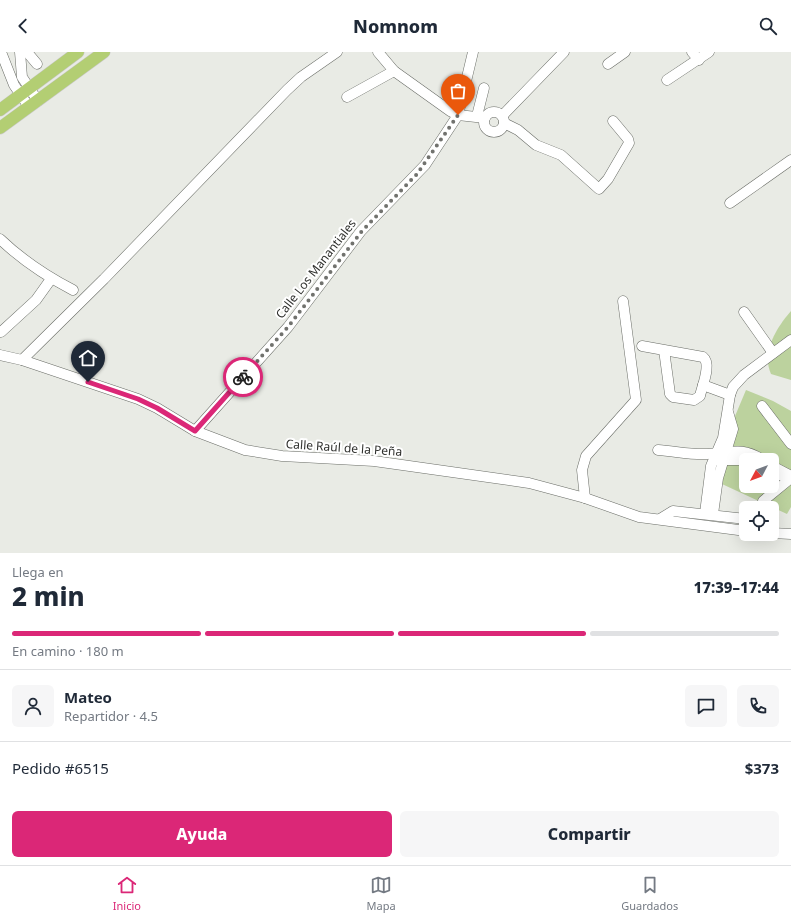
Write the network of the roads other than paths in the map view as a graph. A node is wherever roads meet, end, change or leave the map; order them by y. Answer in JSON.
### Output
{"nodes":[{"id":1,"x":1,"y":52,"type":"edge"},
{"id":2,"x":20,"y":52,"type":"edge"},
{"id":3,"x":28,"y":52,"type":"edge"},
{"id":4,"x":78,"y":52,"type":"edge"},
{"id":5,"x":104,"y":52,"type":"edge"},
{"id":6,"x":337,"y":52,"type":"edge"},
{"id":7,"x":378,"y":52,"type":"edge"},
{"id":8,"x":473,"y":52,"type":"edge"},
{"id":9,"x":564,"y":52,"type":"edge"},
{"id":10,"x":625,"y":52,"type":"edge"},
{"id":11,"x":710,"y":52,"type":"edge"},
{"id":12,"x":695,"y":56,"type":"edge"},
{"id":13,"x":37,"y":64,"type":"dead end"},
{"id":14,"x":608,"y":64,"type":"dead end"},
{"id":15,"x":394,"y":71,"type":"junction"},
{"id":16,"x":667,"y":80,"type":"dead end"},
{"id":17,"x":484,"y":88,"type":"dead end"},
{"id":18,"x":25,"y":91,"type":"junction"},
{"id":19,"x":347,"y":97,"type":"dead end"},
{"id":20,"x":34,"y":104,"type":"junction"},
{"id":21,"x":0,"y":110,"type":"edge"},
{"id":22,"x":458,"y":115,"type":"junction"},
{"id":23,"x":481,"y":117,"type":"junction"},
{"id":24,"x":503,"y":119,"type":"junction"},
{"id":25,"x":613,"y":121,"type":"dead end"},
{"id":26,"x":0,"y":128,"type":"edge"},
{"id":27,"x":791,"y":160,"type":"edge"},
{"id":28,"x":730,"y":203,"type":"dead end"},
{"id":29,"x":0,"y":239,"type":"edge"},
{"id":30,"x":51,"y":279,"type":"junction"},
{"id":31,"x":73,"y":290,"type":"dead end"},
{"id":32,"x":623,"y":301,"type":"dead end"},
{"id":33,"x":744,"y":312,"type":"dead end"},
{"id":34,"x":1,"y":332,"type":"dead end"},
{"id":35,"x":791,"y":340,"type":"edge"},
{"id":36,"x":642,"y":346,"type":"dead end"},
{"id":37,"x":664,"y":350,"type":"junction"},
{"id":38,"x":773,"y":353,"type":"junction"},
{"id":39,"x":0,"y":355,"type":"edge"},
{"id":40,"x":22,"y":360,"type":"junction"},
{"id":41,"x":702,"y":385,"type":"junction"},
{"id":42,"x":730,"y":395,"type":"junction"},
{"id":43,"x":762,"y":406,"type":"dead end"},
{"id":44,"x":195,"y":431,"type":"junction"},
{"id":45,"x":791,"y":444,"type":"edge"},
{"id":46,"x":658,"y":450,"type":"dead end"},
{"id":47,"x":749,"y":453,"type":"edge"},
{"id":48,"x":717,"y":455,"type":"junction"},
{"id":49,"x":739,"y":458,"type":"edge"},
{"id":50,"x":779,"y":470,"type":"edge"},
{"id":51,"x":779,"y":475,"type":"edge"},
{"id":52,"x":791,"y":477,"type":"edge"},
{"id":53,"x":585,"y":498,"type":"junction"},
{"id":54,"x":763,"y":500,"type":"dead end"},
{"id":55,"x":709,"y":514,"type":"junction"},
{"id":56,"x":739,"y":518,"type":"edge"},
{"id":57,"x":660,"y":519,"type":"junction"},
{"id":58,"x":739,"y":530,"type":"edge"},
{"id":59,"x":779,"y":533,"type":"edge"},
{"id":60,"x":791,"y":534,"type":"edge"}],
"edges":[{"from":1,"to":18,"type":"street"},
{"from":2,"to":18,"type":"street"},
{"from":3,"to":13,"type":"street"},
{"from":4,"to":18,"type":"main road"},
{"from":5,"to":20,"type":"main road"},
{"from":6,"to":40,"type":"street"},
{"from":7,"to":15,"type":"street"},
{"from":8,"to":22,"type":"street","name":"Calle Los Manantiales"},
{"from":9,"to":24,"type":"street"},
{"from":10,"to":14,"type":"street"},
{"from":11,"to":12,"type":"street"},
{"from":12,"to":16,"type":"street"},
{"from":15,"to":19,"type":"street"},
{"from":15,"to":22,"type":"street"},
{"from":17,"to":23,"type":"street"},
{"from":18,"to":20,"type":"street"},
{"from":18,"to":21,"type":"main road"},
{"from":20,"to":26,"type":"main road"},
{"from":22,"to":23,"type":"street"},
{"from":22,"to":44,"type":"street","name":"Calle Los Manantiales"},
{"from":23,"to":24,"type":"street"},
{"from":23,"to":24,"type":"street"},
{"from":24,"to":25,"type":"street"},
{"from":27,"to":28,"type":"street"},
{"from":29,"to":30,"type":"street"},
{"from":30,"to":31,"type":"street"},
{"from":30,"to":34,"type":"street"},
{"from":32,"to":53,"type":"street"},
{"from":33,"to":38,"type":"street"},
{"from":35,"to":38,"type":"street"},
{"from":36,"to":37,"type":"street"},
{"from":37,"to":41,"type":"street"},
{"from":37,"to":41,"type":"street"},
{"from":38,"to":42,"type":"street"},
{"from":39,"to":40,"type":"street","name":"Calle Raúl de la Peña"},
{"from":40,"to":44,"type":"street","name":"Calle Raúl de la Peña"},
{"from":41,"to":42,"type":"street"},
{"from":42,"to":48,"type":"street"},
{"from":43,"to":45,"type":"street"},
{"from":44,"to":53,"type":"street","name":"Calle Raúl de la Peña"},
{"from":46,"to":48,"type":"street"},
{"from":47,"to":48,"type":"street"},
{"from":48,"to":49,"type":"street"},
{"from":48,"to":55,"type":"street"},
{"from":50,"to":52,"type":"street"},
{"from":51,"to":52,"type":"street"},
{"from":52,"to":54,"type":"street"},
{"from":53,"to":57,"type":"street","name":"Calle Raúl de la Peña"},
{"from":55,"to":56,"type":"street"},
{"from":55,"to":57,"type":"street"},
{"from":57,"to":58,"type":"street","name":"Calle Raúl de la Peña"},
{"from":59,"to":60,"type":"street"}]}
